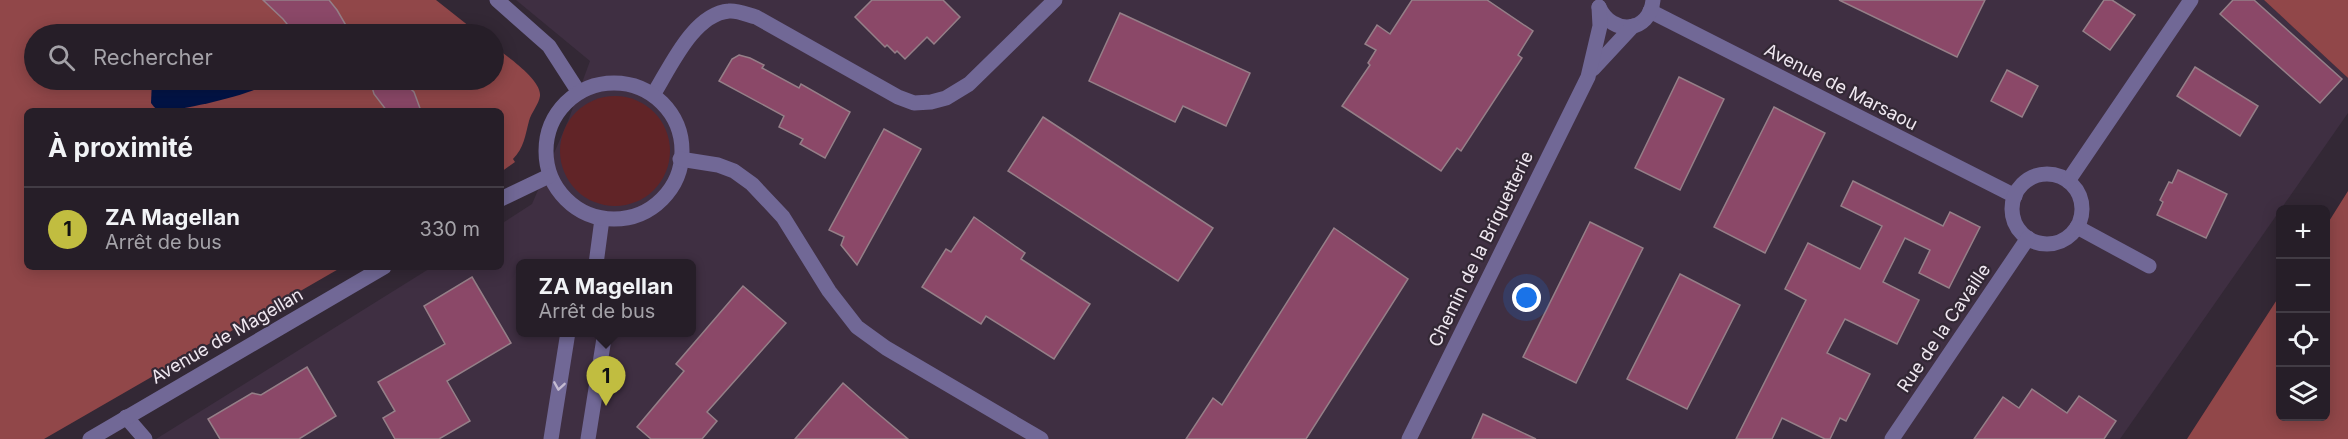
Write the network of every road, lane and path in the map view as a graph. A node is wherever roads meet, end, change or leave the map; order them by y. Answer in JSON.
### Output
{"nodes":[{"id":1,"x":497,"y":0,"type":"edge"},
{"id":2,"x":1055,"y":0,"type":"edge"},
{"id":3,"x":2191,"y":0,"type":"edge"},
{"id":4,"x":1599,"y":3,"type":"edge"},
{"id":5,"x":1652,"y":6,"type":"edge"},
{"id":6,"x":1633,"y":26,"type":"junction"},
{"id":7,"x":1588,"y":76,"type":"junction"},
{"id":8,"x":578,"y":91,"type":"junction"},
{"id":9,"x":653,"y":94,"type":"junction"},
{"id":10,"x":680,"y":159,"type":"junction"},
{"id":11,"x":549,"y":176,"type":"junction"},
{"id":12,"x":2068,"y":181,"type":"junction"},
{"id":13,"x":2015,"y":196,"type":"junction"},
{"id":14,"x":504,"y":198,"type":"edge"},
{"id":15,"x":602,"y":219,"type":"junction"},
{"id":16,"x":2077,"y":227,"type":"junction"},
{"id":17,"x":2028,"y":238,"type":"junction"},
{"id":18,"x":597,"y":259,"type":"edge"},
{"id":19,"x":2149,"y":266,"type":"dead end"},
{"id":20,"x":379,"y":270,"type":"edge"},
{"id":21,"x":566,"y":337,"type":"edge"},
{"id":22,"x":604,"y":337,"type":"edge"},
{"id":23,"x":126,"y":417,"type":"junction"},
{"id":24,"x":90,"y":439,"type":"edge"},
{"id":25,"x":146,"y":439,"type":"edge"},
{"id":26,"x":551,"y":439,"type":"edge"},
{"id":27,"x":588,"y":439,"type":"edge"},
{"id":28,"x":1041,"y":439,"type":"edge"},
{"id":29,"x":1409,"y":439,"type":"edge"},
{"id":30,"x":1892,"y":439,"type":"edge"}],
"edges":[{"from":1,"to":8,"type":"street"},
{"from":2,"to":9,"type":"street"},
{"from":3,"to":12,"type":"street"},
{"from":4,"to":6,"type":"street","name":"Chemin de la Briquetterie"},
{"from":4,"to":7,"type":"street","name":"Chemin de la Briquetterie"},
{"from":5,"to":6,"type":"street","name":"Chemin de la Briquetterie"},
{"from":5,"to":13,"type":"street","name":"Avenue de Marsaou"},
{"from":6,"to":7,"type":"street","name":"Chemin de la Briquetterie"},
{"from":7,"to":29,"type":"street","name":"Chemin de la Briquetterie"},
{"from":8,"to":9,"type":"street"},
{"from":8,"to":11,"type":"street"},
{"from":9,"to":10,"type":"street"},
{"from":10,"to":15,"type":"street"},
{"from":10,"to":28,"type":"street"},
{"from":11,"to":14,"type":"street"},
{"from":11,"to":15,"type":"street"},
{"from":12,"to":13,"type":"street"},
{"from":12,"to":16,"type":"street"},
{"from":13,"to":17,"type":"street"},
{"from":15,"to":18,"type":"street"},
{"from":16,"to":17,"type":"street"},
{"from":16,"to":19,"type":"street"},
{"from":17,"to":30,"type":"street","name":"Rue de la Cavaille"},
{"from":20,"to":23,"type":"street","name":"Avenue de Magellan"},
{"from":21,"to":26,"type":"street","one_way":true},
{"from":22,"to":27,"type":"street"},
{"from":23,"to":24,"type":"street","name":"Avenue de Magellan"},
{"from":23,"to":25,"type":"street"}]}
